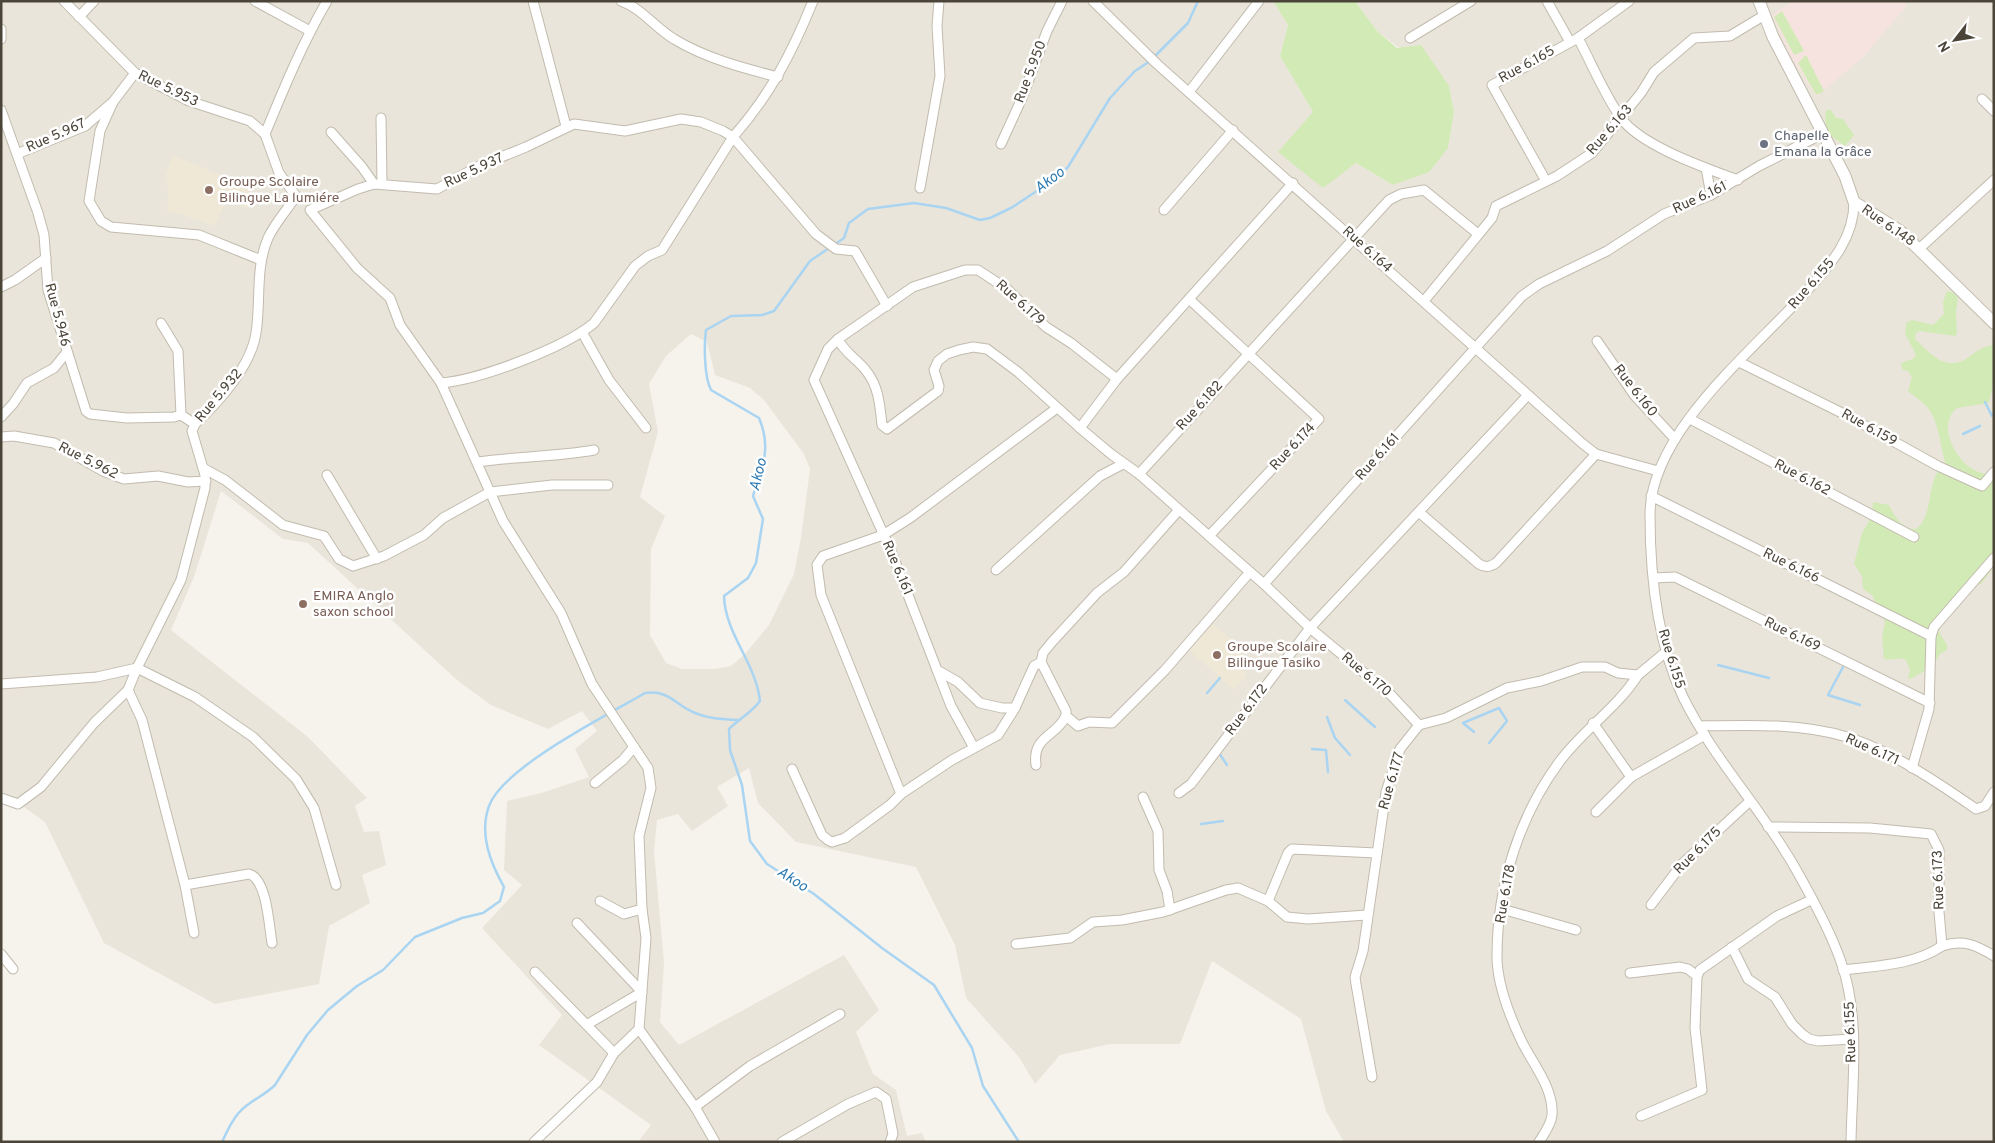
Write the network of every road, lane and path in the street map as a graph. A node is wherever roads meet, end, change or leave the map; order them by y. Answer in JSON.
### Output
{"nodes":[{"id":1,"x":64,"y":1,"type":"edge"},
{"id":2,"x":94,"y":1,"type":"edge"},
{"id":3,"x":256,"y":1,"type":"edge"},
{"id":4,"x":327,"y":1,"type":"edge"},
{"id":5,"x":533,"y":1,"type":"edge"},
{"id":6,"x":621,"y":1,"type":"edge"},
{"id":7,"x":813,"y":1,"type":"edge"},
{"id":8,"x":940,"y":1,"type":"edge"},
{"id":9,"x":1062,"y":1,"type":"edge"},
{"id":10,"x":1093,"y":1,"type":"edge"},
{"id":11,"x":1259,"y":1,"type":"edge"},
{"id":12,"x":1471,"y":1,"type":"edge"},
{"id":13,"x":1547,"y":1,"type":"edge"},
{"id":14,"x":1629,"y":1,"type":"edge"},
{"id":15,"x":1759,"y":1,"type":"edge"},
{"id":16,"x":1763,"y":16,"type":"junction"},
{"id":17,"x":79,"y":17,"type":"junction"},
{"id":18,"x":1,"y":29,"type":"edge"},
{"id":19,"x":310,"y":31,"type":"junction"},
{"id":20,"x":1410,"y":38,"type":"dead end"},
{"id":21,"x":1,"y":39,"type":"edge"},
{"id":22,"x":1574,"y":40,"type":"junction"},
{"id":23,"x":135,"y":73,"type":"junction"},
{"id":24,"x":778,"y":77,"type":"junction"},
{"id":25,"x":1189,"y":92,"type":"junction"},
{"id":26,"x":1982,"y":99,"type":"dead end"},
{"id":27,"x":112,"y":102,"type":"junction"},
{"id":28,"x":1,"y":110,"type":"edge"},
{"id":29,"x":1994,"y":111,"type":"edge"},
{"id":30,"x":381,"y":118,"type":"dead end"},
{"id":31,"x":1622,"y":119,"type":"junction"},
{"id":32,"x":566,"y":126,"type":"junction"},
{"id":33,"x":1233,"y":130,"type":"junction"},
{"id":34,"x":331,"y":132,"type":"dead end"},
{"id":35,"x":265,"y":134,"type":"junction"},
{"id":36,"x":1822,"y":134,"type":"junction"},
{"id":37,"x":734,"y":137,"type":"junction"},
{"id":38,"x":1001,"y":144,"type":"dead end"},
{"id":39,"x":17,"y":154,"type":"junction"},
{"id":40,"x":1706,"y":168,"type":"junction"},
{"id":41,"x":1738,"y":180,"type":"junction"},
{"id":42,"x":1994,"y":180,"type":"edge"},
{"id":43,"x":1546,"y":181,"type":"junction"},
{"id":44,"x":1293,"y":183,"type":"junction"},
{"id":45,"x":378,"y":184,"type":"junction"},
{"id":46,"x":920,"y":188,"type":"dead end"},
{"id":47,"x":1712,"y":195,"type":"junction"},
{"id":48,"x":1854,"y":202,"type":"junction"},
{"id":49,"x":1164,"y":210,"type":"dead end"},
{"id":50,"x":1478,"y":234,"type":"junction"},
{"id":51,"x":1354,"y":238,"type":"junction"},
{"id":52,"x":1920,"y":248,"type":"junction"},
{"id":53,"x":46,"y":258,"type":"junction"},
{"id":54,"x":261,"y":260,"type":"junction"},
{"id":55,"x":1,"y":287,"type":"edge"},
{"id":56,"x":1189,"y":299,"type":"junction"},
{"id":57,"x":1424,"y":301,"type":"junction"},
{"id":58,"x":887,"y":306,"type":"junction"},
{"id":59,"x":1994,"y":322,"type":"edge"},
{"id":60,"x":161,"y":323,"type":"dead end"},
{"id":61,"x":582,"y":332,"type":"junction"},
{"id":62,"x":838,"y":339,"type":"junction"},
{"id":63,"x":1597,"y":341,"type":"dead end"},
{"id":64,"x":1476,"y":349,"type":"junction"},
{"id":65,"x":67,"y":352,"type":"junction"},
{"id":66,"x":1248,"y":353,"type":"junction"},
{"id":67,"x":1739,"y":362,"type":"junction"},
{"id":68,"x":1117,"y":379,"type":"junction"},
{"id":69,"x":441,"y":383,"type":"junction"},
{"id":70,"x":1528,"y":395,"type":"junction"},
{"id":71,"x":1057,"y":408,"type":"junction"},
{"id":72,"x":181,"y":415,"type":"junction"},
{"id":73,"x":1,"y":417,"type":"edge"},
{"id":74,"x":1690,"y":419,"type":"junction"},
{"id":75,"x":194,"y":424,"type":"junction"},
{"id":76,"x":646,"y":428,"type":"dead end"},
{"id":77,"x":1080,"y":428,"type":"junction"},
{"id":78,"x":1,"y":437,"type":"edge"},
{"id":79,"x":1675,"y":439,"type":"junction"},
{"id":80,"x":594,"y":450,"type":"dead end"},
{"id":81,"x":1596,"y":454,"type":"junction"},
{"id":82,"x":478,"y":462,"type":"junction"},
{"id":83,"x":1123,"y":464,"type":"junction"},
{"id":84,"x":203,"y":468,"type":"junction"},
{"id":85,"x":1658,"y":471,"type":"junction"},
{"id":86,"x":1994,"y":472,"type":"edge"},
{"id":87,"x":1139,"y":474,"type":"junction"},
{"id":88,"x":327,"y":475,"type":"dead end"},
{"id":89,"x":206,"y":481,"type":"junction"},
{"id":90,"x":608,"y":485,"type":"dead end"},
{"id":91,"x":490,"y":492,"type":"junction"},
{"id":92,"x":1651,"y":496,"type":"junction"},
{"id":93,"x":1178,"y":511,"type":"junction"},
{"id":94,"x":1420,"y":513,"type":"junction"},
{"id":95,"x":883,"y":535,"type":"junction"},
{"id":96,"x":1209,"y":536,"type":"junction"},
{"id":97,"x":1914,"y":537,"type":"dead end"},
{"id":98,"x":1994,"y":558,"type":"edge"},
{"id":99,"x":377,"y":559,"type":"junction"},
{"id":100,"x":996,"y":570,"type":"dead end"},
{"id":101,"x":1250,"y":572,"type":"junction"},
{"id":102,"x":1654,"y":578,"type":"junction"},
{"id":103,"x":1264,"y":584,"type":"junction"},
{"id":104,"x":1310,"y":628,"type":"junction"},
{"id":105,"x":1932,"y":636,"type":"junction"},
{"id":106,"x":1666,"y":651,"type":"junction"},
{"id":107,"x":1041,"y":662,"type":"junction"},
{"id":108,"x":137,"y":668,"type":"junction"},
{"id":109,"x":937,"y":670,"type":"junction"},
{"id":110,"x":1638,"y":674,"type":"junction"},
{"id":111,"x":1,"y":684,"type":"edge"},
{"id":112,"x":128,"y":690,"type":"junction"},
{"id":113,"x":1930,"y":703,"type":"junction"},
{"id":114,"x":1015,"y":708,"type":"junction"},
{"id":115,"x":1066,"y":716,"type":"junction"},
{"id":116,"x":1593,"y":723,"type":"junction"},
{"id":117,"x":1420,"y":725,"type":"junction"},
{"id":118,"x":1700,"y":726,"type":"junction"},
{"id":119,"x":1705,"y":735,"type":"junction"},
{"id":120,"x":973,"y":746,"type":"junction"},
{"id":121,"x":634,"y":747,"type":"junction"},
{"id":122,"x":1036,"y":765,"type":"dead end"},
{"id":123,"x":1912,"y":768,"type":"junction"},
{"id":124,"x":792,"y":769,"type":"dead end"},
{"id":125,"x":1631,"y":777,"type":"junction"},
{"id":126,"x":595,"y":783,"type":"dead end"},
{"id":127,"x":1994,"y":792,"type":"edge"},
{"id":128,"x":1179,"y":793,"type":"dead end"},
{"id":129,"x":901,"y":794,"type":"junction"},
{"id":130,"x":1142,"y":797,"type":"dead end"},
{"id":131,"x":1,"y":798,"type":"edge"},
{"id":132,"x":1750,"y":801,"type":"junction"},
{"id":133,"x":1596,"y":812,"type":"dead end"},
{"id":134,"x":1768,"y":827,"type":"junction"},
{"id":135,"x":1376,"y":853,"type":"junction"},
{"id":136,"x":185,"y":885,"type":"junction"},
{"id":137,"x":336,"y":885,"type":"dead end"},
{"id":138,"x":1811,"y":900,"type":"junction"},
{"id":139,"x":1268,"y":901,"type":"junction"},
{"id":140,"x":600,"y":902,"type":"dead end"},
{"id":141,"x":1651,"y":905,"type":"dead end"},
{"id":142,"x":642,"y":909,"type":"junction"},
{"id":143,"x":1502,"y":909,"type":"junction"},
{"id":144,"x":1170,"y":910,"type":"junction"},
{"id":145,"x":1367,"y":915,"type":"junction"},
{"id":146,"x":577,"y":923,"type":"dead end"},
{"id":147,"x":1576,"y":930,"type":"dead end"},
{"id":148,"x":194,"y":933,"type":"dead end"},
{"id":149,"x":272,"y":943,"type":"dead end"},
{"id":150,"x":1016,"y":944,"type":"dead end"},
{"id":151,"x":1942,"y":946,"type":"junction"},
{"id":152,"x":1732,"y":947,"type":"junction"},
{"id":153,"x":1,"y":954,"type":"edge"},
{"id":154,"x":1994,"y":956,"type":"edge"},
{"id":155,"x":13,"y":968,"type":"dead end"},
{"id":156,"x":1843,"y":970,"type":"junction"},
{"id":157,"x":535,"y":972,"type":"dead end"},
{"id":158,"x":1630,"y":972,"type":"dead end"},
{"id":159,"x":1697,"y":976,"type":"junction"},
{"id":160,"x":642,"y":992,"type":"junction"},
{"id":161,"x":840,"y":1014,"type":"dead end"},
{"id":162,"x":588,"y":1024,"type":"junction"},
{"id":163,"x":639,"y":1029,"type":"junction"},
{"id":164,"x":1852,"y":1039,"type":"junction"},
{"id":165,"x":614,"y":1052,"type":"junction"},
{"id":166,"x":1372,"y":1077,"type":"dead end"},
{"id":167,"x":695,"y":1107,"type":"junction"},
{"id":168,"x":1641,"y":1116,"type":"dead end"},
{"id":169,"x":534,"y":1142,"type":"edge"},
{"id":170,"x":715,"y":1142,"type":"edge"},
{"id":171,"x":782,"y":1142,"type":"edge"},
{"id":172,"x":890,"y":1142,"type":"edge"},
{"id":173,"x":1539,"y":1142,"type":"edge"},
{"id":174,"x":1851,"y":1142,"type":"edge"}],
"edges":[{"from":1,"to":17,"type":"street","name":"Rue 5.953"},
{"from":2,"to":17,"type":"street"},
{"from":3,"to":19,"type":"street"},
{"from":4,"to":19,"type":"street"},
{"from":5,"to":32,"type":"street"},
{"from":6,"to":24,"type":"street"},
{"from":7,"to":24,"type":"street"},
{"from":8,"to":46,"type":"street"},
{"from":9,"to":38,"type":"street","name":"Rue 5.950"},
{"from":10,"to":25,"type":"street","name":"Rue 6.164"},
{"from":11,"to":25,"type":"street"},
{"from":12,"to":20,"type":"street"},
{"from":13,"to":22,"type":"street"},
{"from":14,"to":22,"type":"street","name":"Rue 6.165"},
{"from":15,"to":16,"type":"street","name":"Rue 6.148"},
{"from":16,"to":31,"type":"street","name":"Rue 6.163"},
{"from":16,"to":36,"type":"street","name":"Rue 6.148"},
{"from":17,"to":23,"type":"street","name":"Rue 5.953"},
{"from":18,"to":21,"type":"street"},
{"from":19,"to":35,"type":"street"},
{"from":22,"to":31,"type":"street"},
{"from":22,"to":43,"type":"street","name":"Rue 6.165"},
{"from":23,"to":27,"type":"street","name":"Rue 5.967"},
{"from":23,"to":35,"type":"street","name":"Rue 5.953"},
{"from":24,"to":37,"type":"street"},
{"from":25,"to":33,"type":"street","name":"Rue 6.164"},
{"from":26,"to":29,"type":"street"},
{"from":27,"to":39,"type":"street","name":"Rue 5.967"},
{"from":27,"to":54,"type":"street"},
{"from":28,"to":39,"type":"street","name":"Rue 5.946"},
{"from":30,"to":45,"type":"street"},
{"from":31,"to":40,"type":"street"},
{"from":31,"to":43,"type":"street","name":"Rue 6.163"},
{"from":32,"to":37,"type":"street","name":"Rue 5.937"},
{"from":32,"to":45,"type":"street","name":"Rue 5.937"},
{"from":33,"to":44,"type":"street","name":"Rue 6.164"},
{"from":33,"to":49,"type":"street"},
{"from":34,"to":45,"type":"street"},
{"from":35,"to":54,"type":"street","name":"Rue 5.932"},
{"from":36,"to":41,"type":"street","name":"Rue 6.161"},
{"from":36,"to":48,"type":"street","name":"Rue 6.148"},
{"from":37,"to":58,"type":"street"},
{"from":37,"to":61,"type":"street"},
{"from":39,"to":53,"type":"street","name":"Rue 5.946"},
{"from":40,"to":41,"type":"street"},
{"from":40,"to":47,"type":"street"},
{"from":41,"to":47,"type":"street","name":"Rue 6.161"},
{"from":42,"to":52,"type":"street"},
{"from":43,"to":50,"type":"street","name":"Rue 6.163"},
{"from":44,"to":51,"type":"street","name":"Rue 6.164"},
{"from":44,"to":56,"type":"street"},
{"from":45,"to":69,"type":"street","name":"Rue 5.937"},
{"from":47,"to":64,"type":"street","name":"Rue 6.161"},
{"from":48,"to":52,"type":"street","name":"Rue 6.148"},
{"from":48,"to":67,"type":"street","name":"Rue 6.155"},
{"from":50,"to":51,"type":"street","name":"Rue 6.182"},
{"from":50,"to":57,"type":"street","name":"Rue 6.163"},
{"from":51,"to":57,"type":"street","name":"Rue 6.164"},
{"from":51,"to":66,"type":"street","name":"Rue 6.182"},
{"from":52,"to":59,"type":"street","name":"Rue 6.148"},
{"from":53,"to":55,"type":"street"},
{"from":53,"to":65,"type":"street","name":"Rue 5.946"},
{"from":54,"to":75,"type":"street","name":"Rue 5.932"},
{"from":56,"to":66,"type":"street","name":"Rue 6.174"},
{"from":56,"to":68,"type":"street"},
{"from":57,"to":64,"type":"street","name":"Rue 6.164"},
{"from":58,"to":62,"type":"street"},
{"from":58,"to":68,"type":"street","name":"Rue 6.179"},
{"from":60,"to":72,"type":"street"},
{"from":61,"to":69,"type":"street"},
{"from":61,"to":76,"type":"street"},
{"from":62,"to":71,"type":"street"},
{"from":62,"to":95,"type":"street","name":"Rue 6.161"},
{"from":63,"to":79,"type":"street","name":"Rue 6.160"},
{"from":64,"to":70,"type":"street","name":"Rue 6.164"},
{"from":64,"to":103,"type":"street","name":"Rue 6.161"},
{"from":65,"to":72,"type":"street","name":"Rue 5.946"},
{"from":65,"to":73,"type":"street"},
{"from":66,"to":87,"type":"street","name":"Rue 6.182"},
{"from":66,"to":96,"type":"street","name":"Rue 6.174"},
{"from":67,"to":74,"type":"street","name":"Rue 6.155"},
{"from":67,"to":86,"type":"street","name":"Rue 6.159"},
{"from":68,"to":77,"type":"street"},
{"from":69,"to":82,"type":"street","name":"Rue 5.937"},
{"from":70,"to":81,"type":"street","name":"Rue 6.164"},
{"from":70,"to":94,"type":"street","name":"Rue 6.172"},
{"from":71,"to":77,"type":"street"},
{"from":71,"to":95,"type":"street"},
{"from":72,"to":75,"type":"street"},
{"from":74,"to":79,"type":"street","name":"Rue 6.155"},
{"from":74,"to":97,"type":"street","name":"Rue 6.162"},
{"from":75,"to":84,"type":"street","name":"Rue 5.932"},
{"from":77,"to":83,"type":"street"},
{"from":78,"to":89,"type":"street","name":"Rue 5.962"},
{"from":79,"to":85,"type":"street","name":"Rue 6.155"},
{"from":80,"to":82,"type":"street"},
{"from":81,"to":85,"type":"street","name":"Rue 6.164"},
{"from":81,"to":94,"type":"street"},
{"from":82,"to":91,"type":"street","name":"Rue 5.937"},
{"from":83,"to":87,"type":"street"},
{"from":83,"to":100,"type":"street"},
{"from":84,"to":89,"type":"street","name":"Rue 5.932"},
{"from":84,"to":99,"type":"street"},
{"from":85,"to":92,"type":"street","name":"Rue 6.155"},
{"from":87,"to":93,"type":"street"},
{"from":88,"to":99,"type":"street"},
{"from":89,"to":108,"type":"street","name":"Rue 5.932"},
{"from":90,"to":91,"type":"street"},
{"from":91,"to":99,"type":"street"},
{"from":91,"to":121,"type":"street","name":"Rue 5.937"},
{"from":92,"to":102,"type":"street","name":"Rue 6.155"},
{"from":92,"to":105,"type":"street","name":"Rue 6.166"},
{"from":93,"to":96,"type":"street"},
{"from":93,"to":107,"type":"street"},
{"from":94,"to":104,"type":"street","name":"Rue 6.172"},
{"from":95,"to":109,"type":"street","name":"Rue 6.161"},
{"from":95,"to":129,"type":"street"},
{"from":96,"to":101,"type":"street"},
{"from":98,"to":105,"type":"street"},
{"from":101,"to":103,"type":"street"},
{"from":101,"to":115,"type":"street"},
{"from":102,"to":106,"type":"street","name":"Rue 6.155"},
{"from":102,"to":113,"type":"street","name":"Rue 6.169"},
{"from":103,"to":104,"type":"street"},
{"from":104,"to":117,"type":"street","name":"Rue 6.170"},
{"from":104,"to":128,"type":"street","name":"Rue 6.172"},
{"from":105,"to":113,"type":"street"},
{"from":106,"to":110,"type":"street"},
{"from":106,"to":118,"type":"street","name":"Rue 6.155"},
{"from":107,"to":114,"type":"street"},
{"from":107,"to":115,"type":"street"},
{"from":108,"to":111,"type":"street"},
{"from":108,"to":112,"type":"street","name":"Rue 5.932"},
{"from":108,"to":137,"type":"street"},
{"from":109,"to":114,"type":"street"},
{"from":109,"to":120,"type":"street","name":"Rue 6.161"},
{"from":110,"to":116,"type":"street","name":"Rue 6.178"},
{"from":110,"to":117,"type":"street"},
{"from":112,"to":131,"type":"street","name":"Rue 5.932"},
{"from":112,"to":136,"type":"street"},
{"from":113,"to":123,"type":"street"},
{"from":114,"to":120,"type":"street"},
{"from":115,"to":122,"type":"street"},
{"from":116,"to":125,"type":"street"},
{"from":116,"to":143,"type":"street","name":"Rue 6.178"},
{"from":117,"to":135,"type":"street","name":"Rue 6.177"},
{"from":118,"to":119,"type":"street","name":"Rue 6.155"},
{"from":118,"to":123,"type":"street","name":"Rue 6.171"},
{"from":119,"to":125,"type":"street"},
{"from":119,"to":132,"type":"street","name":"Rue 6.155"},
{"from":120,"to":129,"type":"street"},
{"from":121,"to":126,"type":"street"},
{"from":121,"to":142,"type":"street","name":"Rue 5.937"},
{"from":123,"to":127,"type":"street","name":"Rue 6.171"},
{"from":124,"to":129,"type":"street"},
{"from":125,"to":133,"type":"street"},
{"from":130,"to":144,"type":"street"},
{"from":132,"to":134,"type":"street","name":"Rue 6.155"},
{"from":132,"to":141,"type":"street","name":"Rue 6.175"},
{"from":134,"to":138,"type":"street","name":"Rue 6.155"},
{"from":134,"to":151,"type":"street","name":"Rue 6.173"},
{"from":135,"to":139,"type":"street"},
{"from":135,"to":145,"type":"street","name":"Rue 6.177"},
{"from":136,"to":148,"type":"street"},
{"from":136,"to":149,"type":"street"},
{"from":138,"to":152,"type":"street"},
{"from":138,"to":156,"type":"street","name":"Rue 6.155"},
{"from":139,"to":144,"type":"street"},
{"from":139,"to":145,"type":"street"},
{"from":140,"to":142,"type":"street"},
{"from":142,"to":160,"type":"street","name":"Rue 5.937"},
{"from":143,"to":147,"type":"street"},
{"from":143,"to":173,"type":"street","name":"Rue 6.178"},
{"from":144,"to":150,"type":"street"},
{"from":145,"to":166,"type":"street","name":"Rue 6.177"},
{"from":146,"to":160,"type":"street"},
{"from":151,"to":154,"type":"street"},
{"from":151,"to":156,"type":"street"},
{"from":152,"to":159,"type":"street"},
{"from":152,"to":164,"type":"street"},
{"from":153,"to":155,"type":"street"},
{"from":156,"to":164,"type":"street","name":"Rue 6.155"},
{"from":157,"to":162,"type":"street"},
{"from":158,"to":159,"type":"street"},
{"from":159,"to":168,"type":"street"},
{"from":160,"to":162,"type":"street"},
{"from":160,"to":163,"type":"street","name":"Rue 5.937"},
{"from":161,"to":167,"type":"street"},
{"from":162,"to":165,"type":"street"},
{"from":163,"to":165,"type":"street"},
{"from":163,"to":167,"type":"street"},
{"from":164,"to":174,"type":"street","name":"Rue 6.155"},
{"from":165,"to":169,"type":"street"},
{"from":167,"to":170,"type":"street"},
{"from":171,"to":172,"type":"street"}]}
